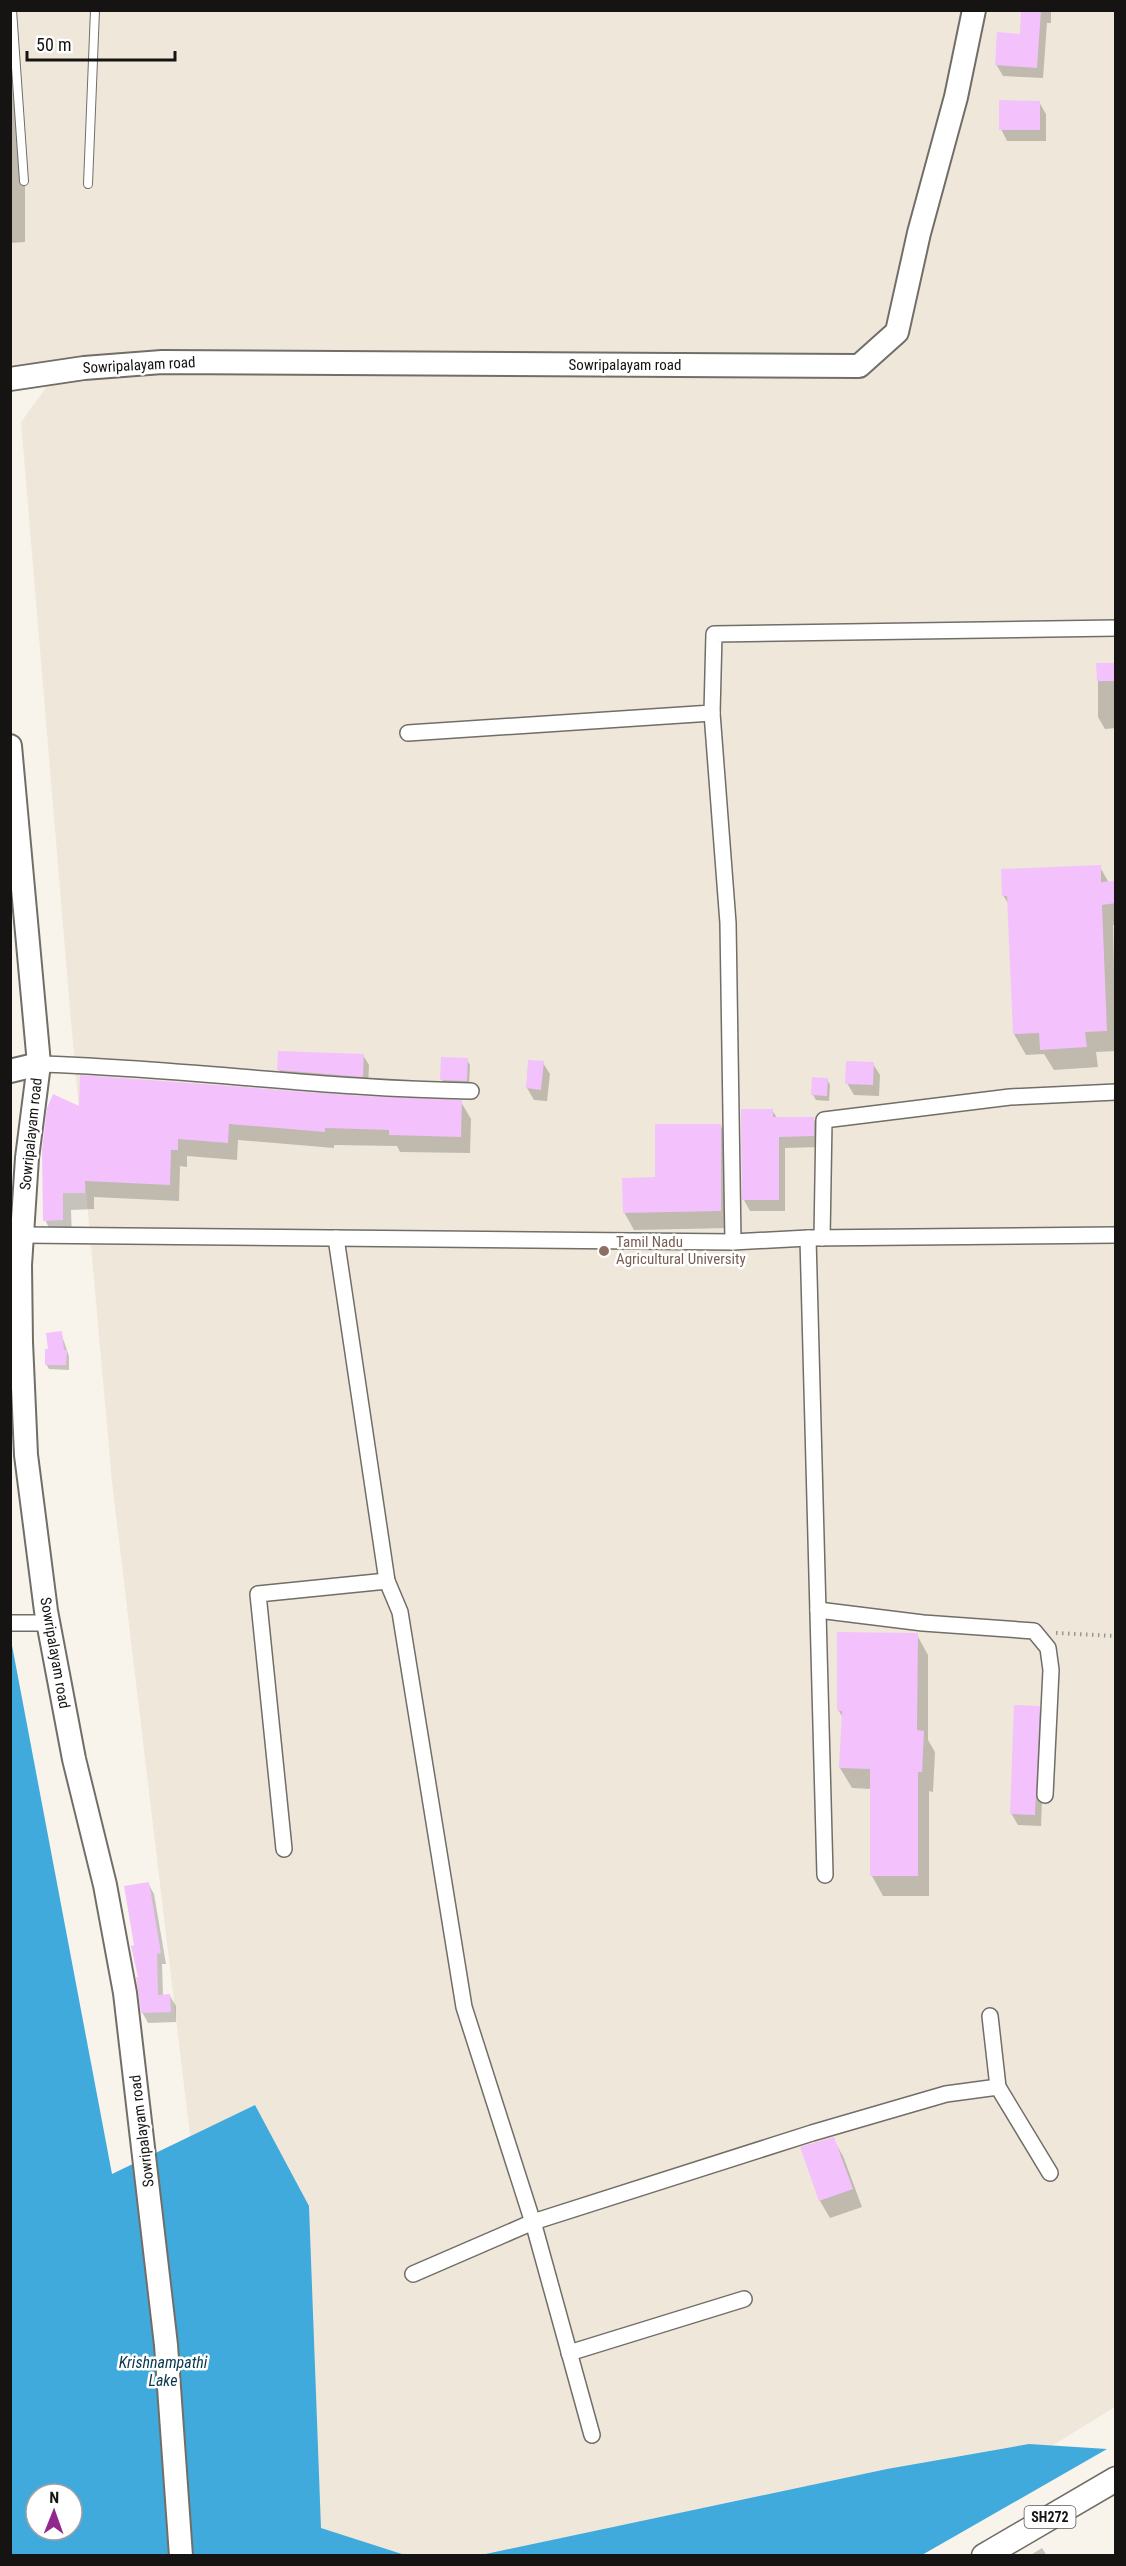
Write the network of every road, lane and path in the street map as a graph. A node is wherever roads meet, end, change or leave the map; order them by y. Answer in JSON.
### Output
{"nodes":[{"id":1,"x":12,"y":10,"type":"edge"},
{"id":2,"x":95,"y":10,"type":"edge"},
{"id":3,"x":974,"y":10,"type":"edge"},
{"id":4,"x":15,"y":113,"type":"edge"},
{"id":5,"x":24,"y":181,"type":"dead end"},
{"id":6,"x":88,"y":184,"type":"dead end"},
{"id":7,"x":10,"y":378,"type":"edge"},
{"id":8,"x":1116,"y":628,"type":"edge"},
{"id":9,"x":712,"y":713,"type":"junction"},
{"id":10,"x":408,"y":734,"type":"dead end"},
{"id":11,"x":10,"y":746,"type":"edge"},
{"id":12,"x":14,"y":819,"type":"edge"},
{"id":13,"x":39,"y":1064,"type":"junction"},
{"id":14,"x":10,"y":1071,"type":"edge"},
{"id":15,"x":471,"y":1091,"type":"dead end"},
{"id":16,"x":1116,"y":1092,"type":"edge"},
{"id":17,"x":22,"y":1235,"type":"junction"},
{"id":18,"x":1116,"y":1235,"type":"edge"},
{"id":19,"x":336,"y":1238,"type":"junction"},
{"id":20,"x":815,"y":1238,"type":"junction"},
{"id":21,"x":733,"y":1242,"type":"junction"},
{"id":22,"x":387,"y":1581,"type":"junction"},
{"id":23,"x":818,"y":1610,"type":"junction"},
{"id":24,"x":10,"y":1623,"type":"edge"},
{"id":25,"x":49,"y":1623,"type":"junction"},
{"id":26,"x":1034,"y":1631,"type":"junction"},
{"id":27,"x":1116,"y":1636,"type":"edge"},
{"id":28,"x":1045,"y":1795,"type":"dead end"},
{"id":29,"x":284,"y":1849,"type":"dead end"},
{"id":30,"x":825,"y":1875,"type":"dead end"},
{"id":31,"x":990,"y":2016,"type":"dead end"},
{"id":32,"x":998,"y":2087,"type":"junction"},
{"id":33,"x":1050,"y":2173,"type":"dead end"},
{"id":34,"x":533,"y":2222,"type":"junction"},
{"id":35,"x":413,"y":2274,"type":"dead end"},
{"id":36,"x":744,"y":2299,"type":"dead end"},
{"id":37,"x":569,"y":2353,"type":"junction"},
{"id":38,"x":592,"y":2435,"type":"dead end"},
{"id":39,"x":1116,"y":2479,"type":"edge"},
{"id":40,"x":181,"y":2556,"type":"edge"},
{"id":41,"x":984,"y":2556,"type":"edge"}],
"edges":[{"from":1,"to":4,"type":"lane"},
{"from":2,"to":6,"type":"lane"},
{"from":3,"to":7,"type":"street","name":"Sowripalayam road"},
{"from":4,"to":5,"type":"lane"},
{"from":8,"to":9,"type":"street"},
{"from":9,"to":10,"type":"street"},
{"from":9,"to":21,"type":"street"},
{"from":11,"to":12,"type":"street","name":"Sowripalayam road"},
{"from":12,"to":13,"type":"street","name":"Sowripalayam road"},
{"from":13,"to":14,"type":"street"},
{"from":13,"to":15,"type":"street"},
{"from":13,"to":17,"type":"street","name":"Sowripalayam road"},
{"from":16,"to":20,"type":"street"},
{"from":17,"to":19,"type":"street"},
{"from":17,"to":25,"type":"street","name":"Sowripalayam road"},
{"from":18,"to":20,"type":"street"},
{"from":19,"to":21,"type":"street"},
{"from":19,"to":22,"type":"street"},
{"from":20,"to":21,"type":"street"},
{"from":20,"to":23,"type":"street"},
{"from":22,"to":29,"type":"street"},
{"from":22,"to":34,"type":"street"},
{"from":23,"to":26,"type":"street"},
{"from":23,"to":30,"type":"street"},
{"from":24,"to":25,"type":"street"},
{"from":25,"to":40,"type":"street","name":"Sowripalayam road"},
{"from":26,"to":27,"type":"path"},
{"from":26,"to":28,"type":"street"},
{"from":31,"to":32,"type":"street"},
{"from":32,"to":33,"type":"street"},
{"from":32,"to":34,"type":"street"},
{"from":34,"to":35,"type":"street"},
{"from":34,"to":37,"type":"street"},
{"from":36,"to":37,"type":"street"},
{"from":37,"to":38,"type":"street"},
{"from":39,"to":41,"type":"main road","number":"SH272"}]}
